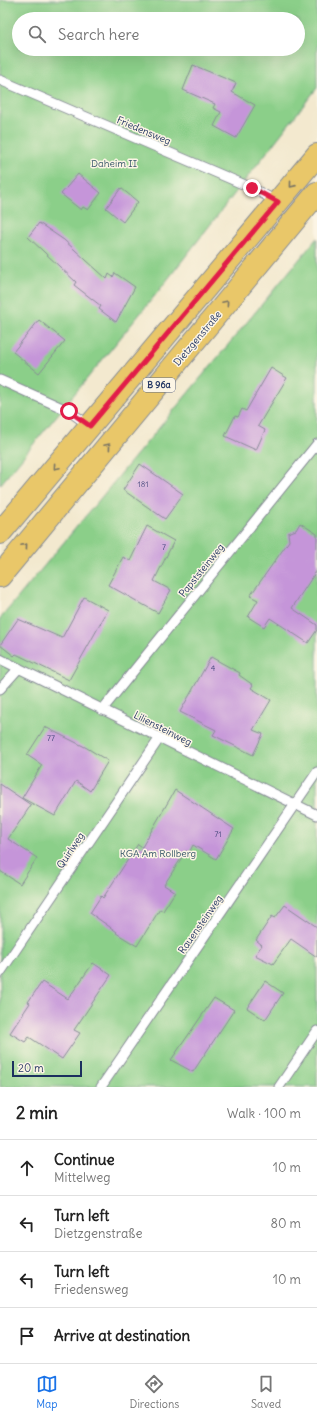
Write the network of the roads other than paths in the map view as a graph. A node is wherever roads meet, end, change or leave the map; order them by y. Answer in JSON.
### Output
{"nodes":[{"id":1,"x":0,"y":80,"type":"edge"},
{"id":2,"x":317,"y":155,"type":"edge"},
{"id":3,"x":317,"y":193,"type":"edge"},
{"id":4,"x":278,"y":202,"type":"junction"},
{"id":5,"x":0,"y":380,"type":"edge"},
{"id":6,"x":90,"y":426,"type":"junction"},
{"id":7,"x":317,"y":444,"type":"edge"},
{"id":8,"x":0,"y":534,"type":"edge"},
{"id":9,"x":0,"y":576,"type":"edge"},
{"id":10,"x":0,"y":659,"type":"edge"},
{"id":11,"x":19,"y":668,"type":"junction"},
{"id":12,"x":0,"y":689,"type":"edge"},
{"id":13,"x":102,"y":710,"type":"junction"},
{"id":14,"x":159,"y":739,"type":"junction"},
{"id":15,"x":317,"y":772,"type":"edge"},
{"id":16,"x":295,"y":805,"type":"junction"},
{"id":17,"x":317,"y":815,"type":"edge"},
{"id":18,"x":0,"y":973,"type":"edge"},
{"id":19,"x":317,"y":1031,"type":"edge"},
{"id":20,"x":101,"y":1087,"type":"edge"},
{"id":21,"x":279,"y":1087,"type":"edge"}],
"edges":[{"from":1,"to":4,"type":"lane","name":"Friedensweg"},
{"from":2,"to":4,"type":"main road","number":"B 96a","one_way":true},
{"from":9,"to":3,"type":"main road","name":"Dietzgenstraße","number":"B 96a","one_way":true},
{"from":4,"to":6,"type":"main road","number":"B 96a"},
{"from":5,"to":6,"type":"lane"},
{"from":6,"to":8,"type":"main road","number":"B 96a","one_way":true},
{"from":7,"to":13,"type":"lane","name":"Papststeinweg"},
{"from":10,"to":11,"type":"lane","name":"Liliensteinweg"},
{"from":11,"to":12,"type":"lane"},
{"from":11,"to":13,"type":"lane","name":"Liliensteinweg"},
{"from":13,"to":14,"type":"lane","name":"Liliensteinweg"},
{"from":14,"to":16,"type":"lane","name":"Liliensteinweg"},
{"from":14,"to":18,"type":"lane","name":"Quirlweg"},
{"from":15,"to":16,"type":"lane","name":"Rauensteinweg"},
{"from":16,"to":17,"type":"lane","name":"Liliensteinweg"},
{"from":16,"to":20,"type":"lane","name":"Rauensteinweg"},
{"from":19,"to":21,"type":"lane"}]}
